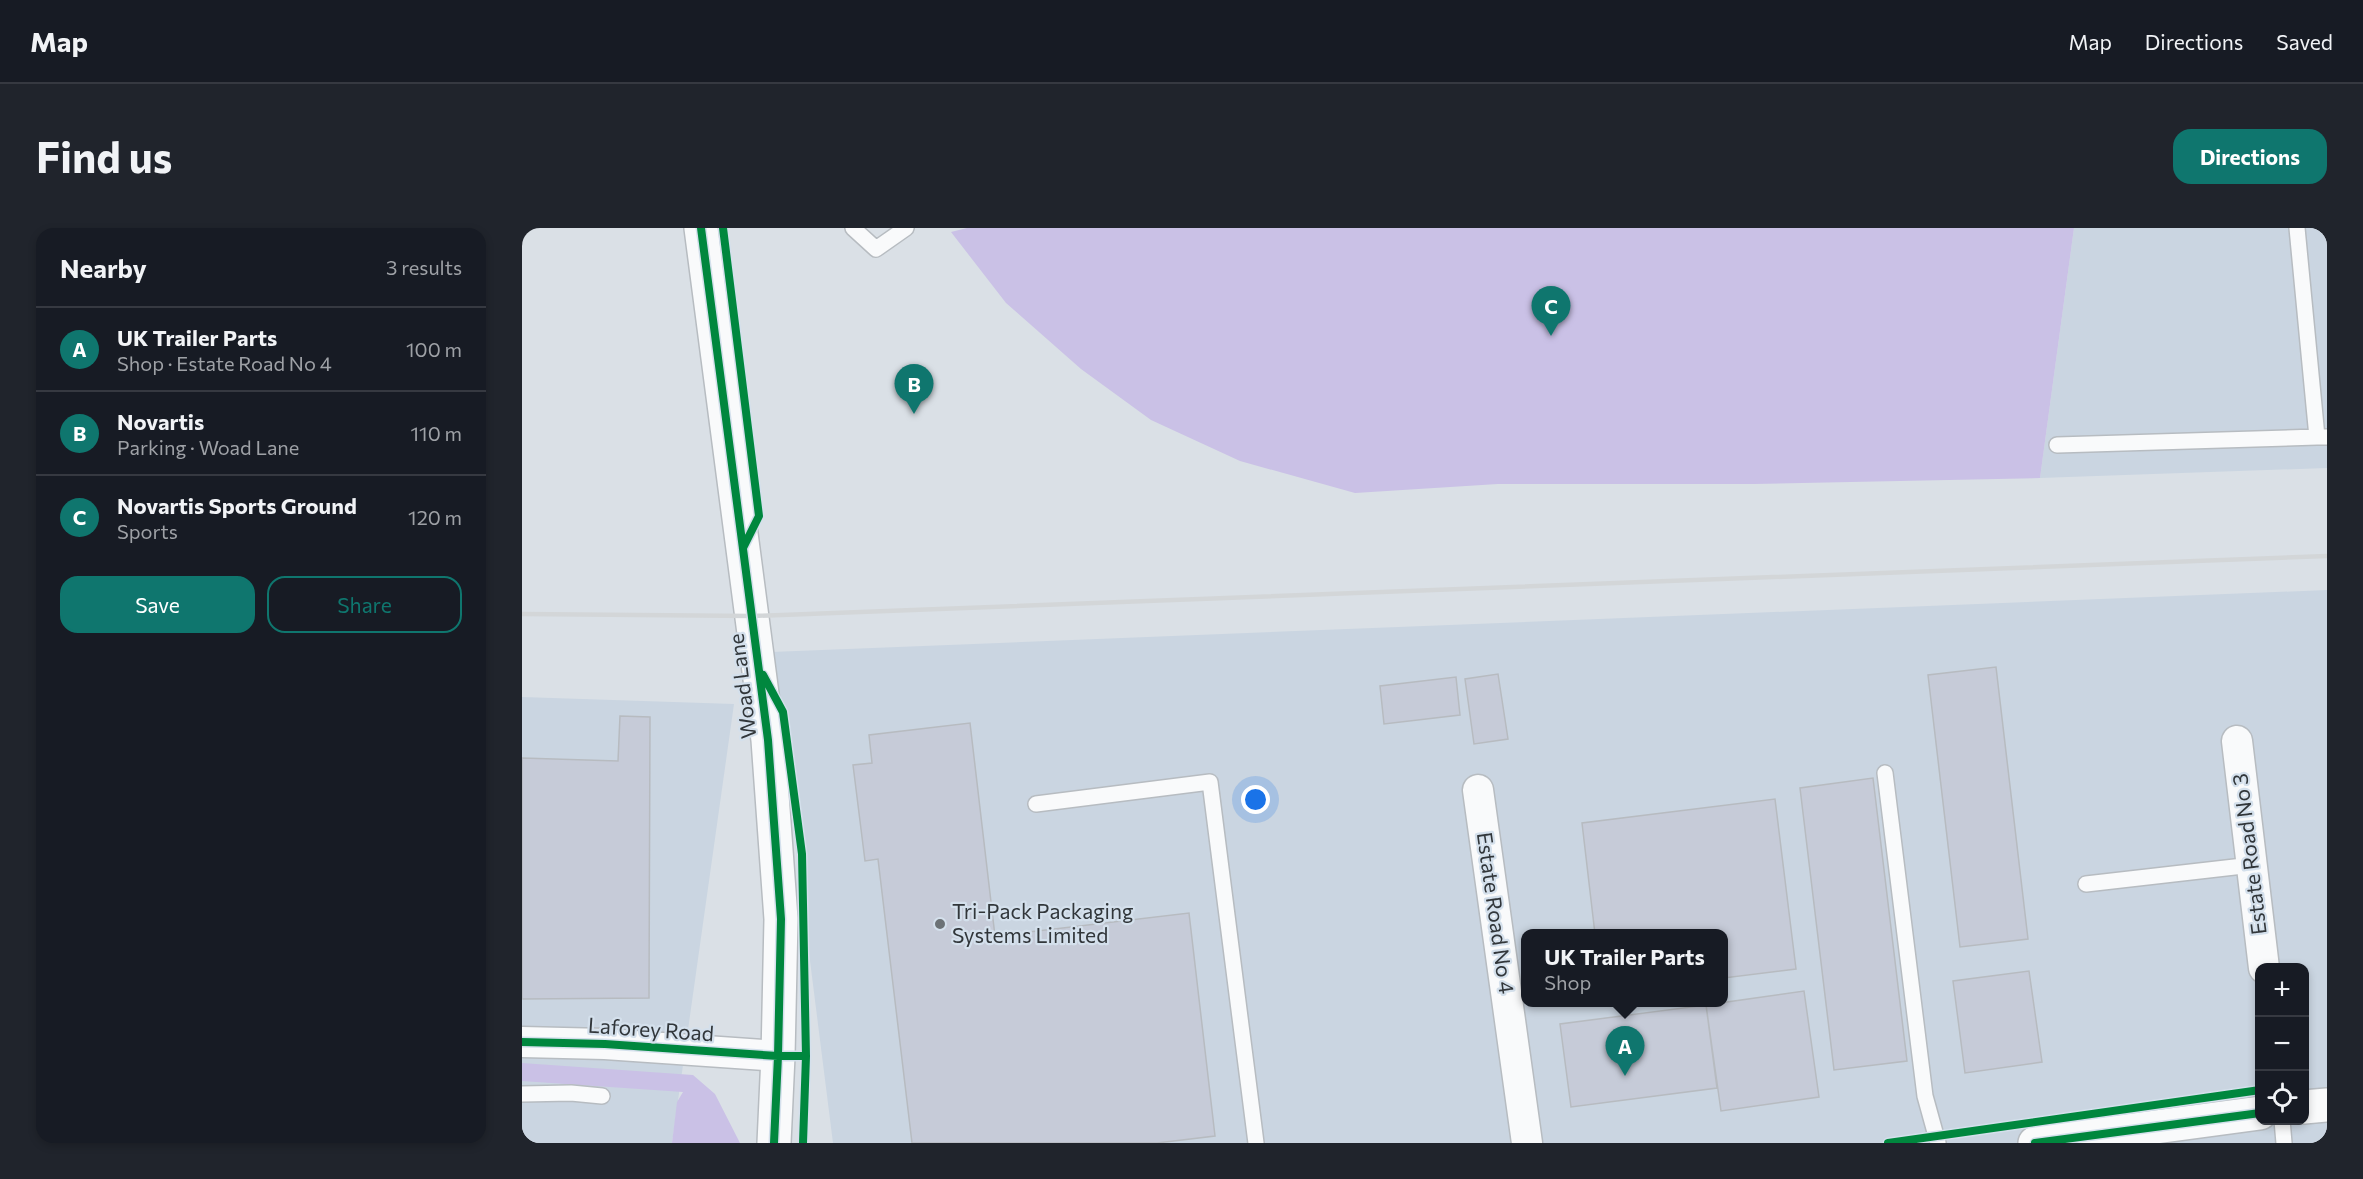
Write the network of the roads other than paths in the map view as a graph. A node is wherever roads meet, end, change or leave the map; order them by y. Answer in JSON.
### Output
{"nodes":[{"id":1,"x":701,"y":228,"type":"edge"},
{"id":2,"x":708,"y":228,"type":"edge"},
{"id":3,"x":853,"y":228,"type":"edge"},
{"id":4,"x":906,"y":228,"type":"edge"},
{"id":5,"x":2297,"y":228,"type":"edge"},
{"id":6,"x":2322,"y":437,"type":"edge"},
{"id":7,"x":2057,"y":445,"type":"dead end"},
{"id":8,"x":2237,"y":741,"type":"dead end"},
{"id":9,"x":1885,"y":773,"type":"dead end"},
{"id":10,"x":1478,"y":790,"type":"dead end"},
{"id":11,"x":1036,"y":804,"type":"dead end"},
{"id":12,"x":2252,"y":865,"type":"junction"},
{"id":13,"x":2086,"y":884,"type":"dead end"},
{"id":14,"x":2263,"y":963,"type":"edge"},
{"id":15,"x":522,"y":1042,"type":"edge"},
{"id":16,"x":778,"y":1056,"type":"junction"},
{"id":17,"x":522,"y":1094,"type":"edge"},
{"id":18,"x":602,"y":1096,"type":"dead end"},
{"id":19,"x":2327,"y":1105,"type":"edge"},
{"id":20,"x":2309,"y":1107,"type":"edge"},
{"id":21,"x":2255,"y":1114,"type":"edge"},
{"id":22,"x":2282,"y":1125,"type":"edge"},
{"id":23,"x":774,"y":1143,"type":"edge"},
{"id":24,"x":1256,"y":1143,"type":"edge"},
{"id":25,"x":1527,"y":1143,"type":"edge"},
{"id":26,"x":1938,"y":1143,"type":"edge"},
{"id":27,"x":2035,"y":1143,"type":"edge"},
{"id":28,"x":2284,"y":1143,"type":"edge"}],
"edges":[{"from":1,"to":2,"type":"lane"},
{"from":1,"to":16,"type":"street","name":"Woad Lane"},
{"from":3,"to":4,"type":"lane"},
{"from":5,"to":6,"type":"lane"},
{"from":6,"to":7,"type":"lane"},
{"from":8,"to":12,"type":"street","name":"Estate Road No 3"},
{"from":9,"to":26,"type":"lane"},
{"from":10,"to":25,"type":"street","name":"Estate Road No 4"},
{"from":11,"to":24,"type":"lane"},
{"from":12,"to":13,"type":"lane"},
{"from":12,"to":14,"type":"street","name":"Estate Road No 3"},
{"from":15,"to":16,"type":"street","name":"Laforey Road"},
{"from":16,"to":23,"type":"street","name":"Woad Lane"},
{"from":17,"to":18,"type":"lane"},
{"from":19,"to":20,"type":"street"},
{"from":21,"to":27,"type":"street"},
{"from":22,"to":28,"type":"lane"}]}
